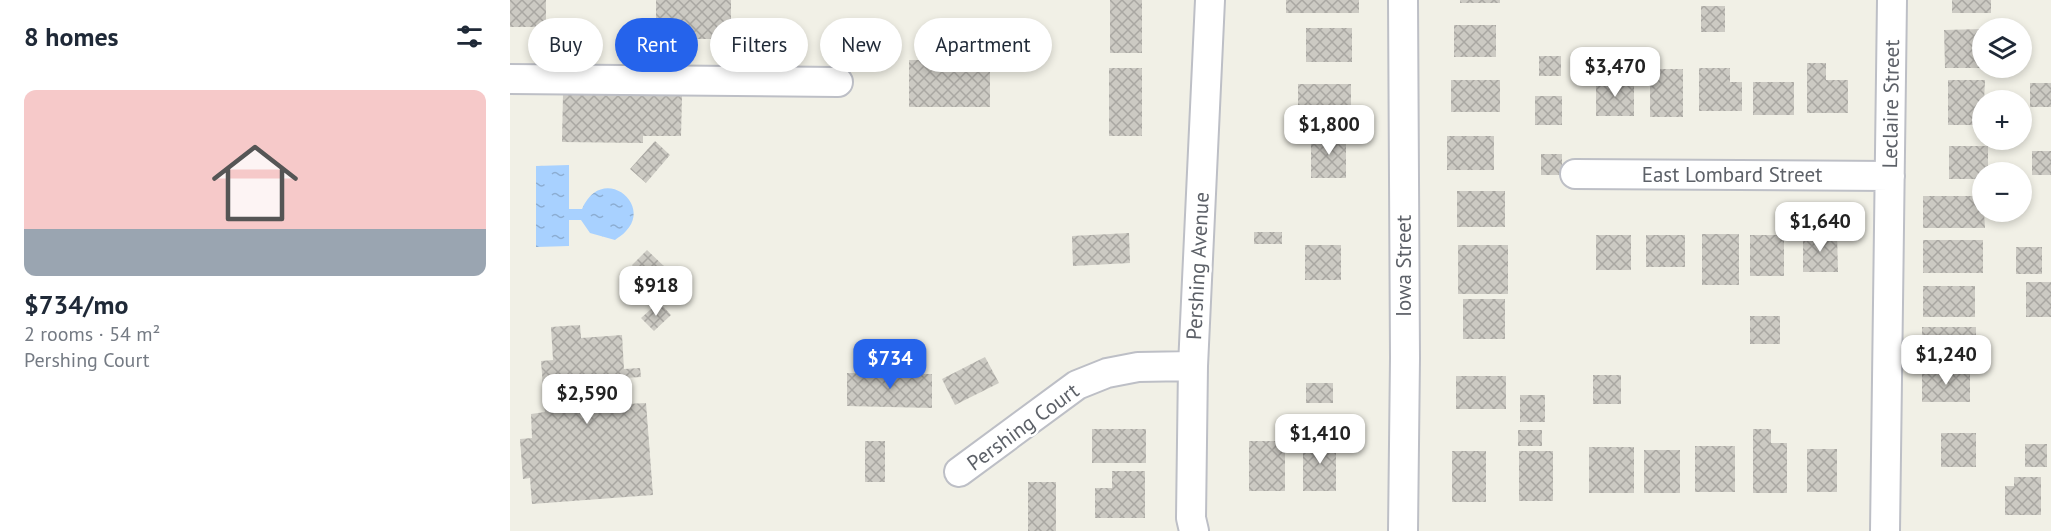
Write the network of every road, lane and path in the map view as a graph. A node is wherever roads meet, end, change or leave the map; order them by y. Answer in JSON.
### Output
{"nodes":[{"id":1,"x":1210,"y":0,"type":"edge"},
{"id":2,"x":1403,"y":0,"type":"edge"},
{"id":3,"x":1892,"y":0,"type":"edge"},
{"id":4,"x":510,"y":79,"type":"edge"},
{"id":5,"x":838,"y":82,"type":"dead end"},
{"id":6,"x":1575,"y":174,"type":"dead end"},
{"id":7,"x":1890,"y":176,"type":"junction"},
{"id":8,"x":1193,"y":366,"type":"junction"},
{"id":9,"x":960,"y":472,"type":"dead end"},
{"id":10,"x":1194,"y":531,"type":"edge"},
{"id":11,"x":1403,"y":531,"type":"edge"},
{"id":12,"x":1886,"y":531,"type":"edge"}],
"edges":[{"from":1,"to":8,"type":"street","name":"Pershing Avenue"},
{"from":2,"to":11,"type":"street","name":"Iowa Street"},
{"from":3,"to":7,"type":"street","name":"Leclaire Street"},
{"from":4,"to":5,"type":"street"},
{"from":6,"to":7,"type":"street","name":"East Lombard Street"},
{"from":7,"to":12,"type":"street","name":"Leclaire Street"},
{"from":8,"to":9,"type":"street","name":"Pershing Court"},
{"from":8,"to":10,"type":"street","name":"Pershing Avenue"}]}
